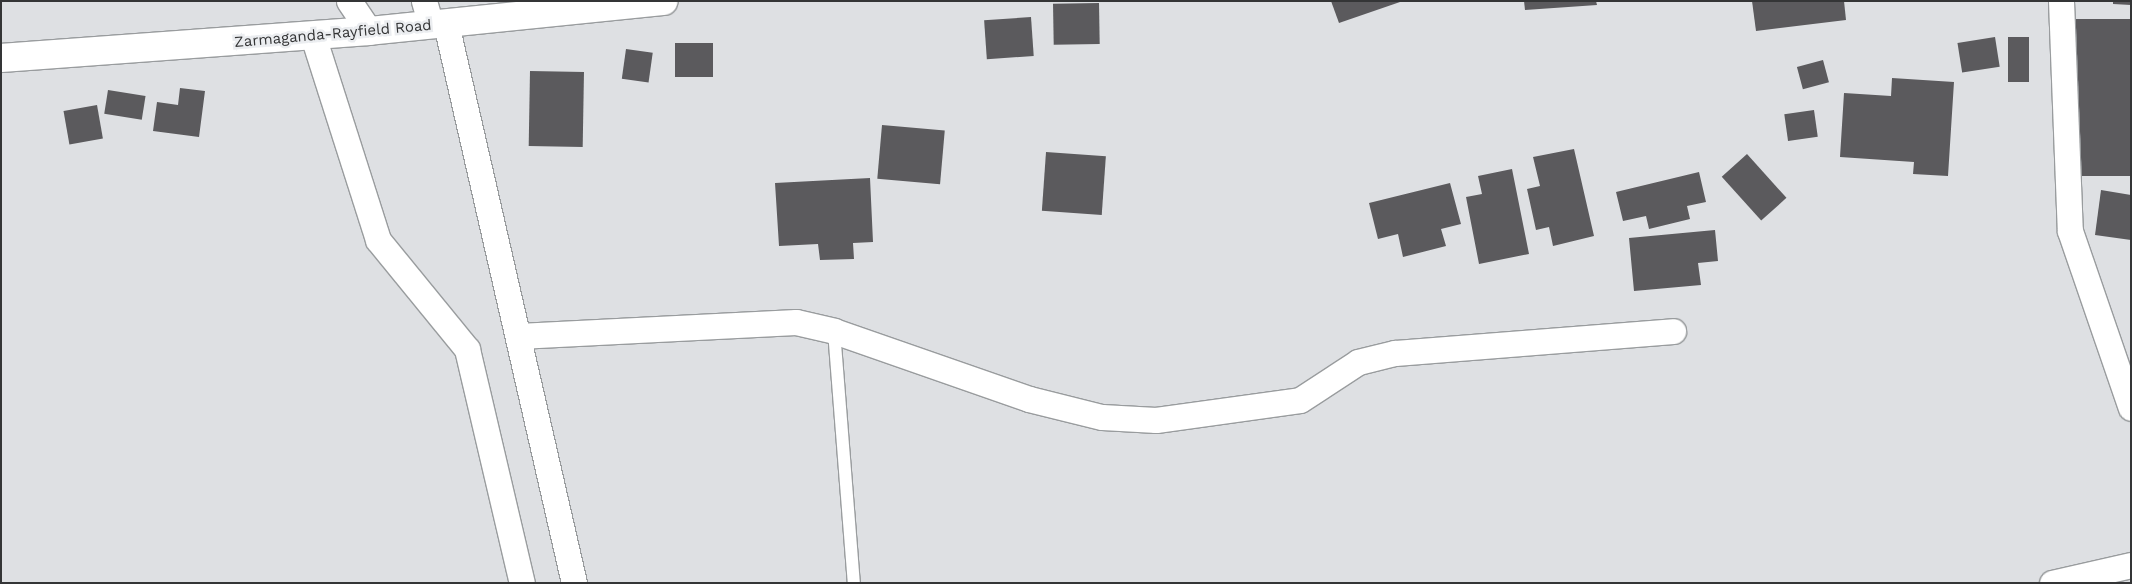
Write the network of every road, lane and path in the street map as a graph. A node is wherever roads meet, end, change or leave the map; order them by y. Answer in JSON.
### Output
{"nodes":[{"id":1,"x":349,"y":1,"type":"edge"},
{"id":2,"x":663,"y":1,"type":"edge"},
{"id":3,"x":2061,"y":1,"type":"edge"},
{"id":4,"x":434,"y":17,"type":"edge"},
{"id":5,"x":369,"y":31,"type":"junction"},
{"id":6,"x":313,"y":36,"type":"junction"},
{"id":7,"x":2,"y":57,"type":"edge"},
{"id":8,"x":834,"y":331,"type":"junction"},
{"id":9,"x":1673,"y":331,"type":"dead end"},
{"id":10,"x":518,"y":336,"type":"junction"},
{"id":11,"x":2131,"y":408,"type":"edge"},
{"id":12,"x":2131,"y":565,"type":"edge"},
{"id":13,"x":522,"y":583,"type":"edge"},
{"id":14,"x":574,"y":583,"type":"edge"},
{"id":15,"x":854,"y":583,"type":"edge"},
{"id":16,"x":2052,"y":583,"type":"edge"}],
"edges":[{"from":1,"to":5,"type":"street"},
{"from":2,"to":4,"type":"street","name":"Zarmaganda-Rayfield Road"},
{"from":3,"to":11,"type":"street"},
{"from":4,"to":5,"type":"street","name":"Zarmaganda-Rayfield Road"},
{"from":4,"to":10,"type":"street"},
{"from":5,"to":6,"type":"street","name":"Zarmaganda-Rayfield Road"},
{"from":6,"to":7,"type":"street","name":"Zarmaganda-Rayfield Road"},
{"from":6,"to":13,"type":"street"},
{"from":8,"to":9,"type":"street"},
{"from":8,"to":10,"type":"street"},
{"from":8,"to":15,"type":"lane"},
{"from":10,"to":14,"type":"street"},
{"from":12,"to":16,"type":"street"}]}
